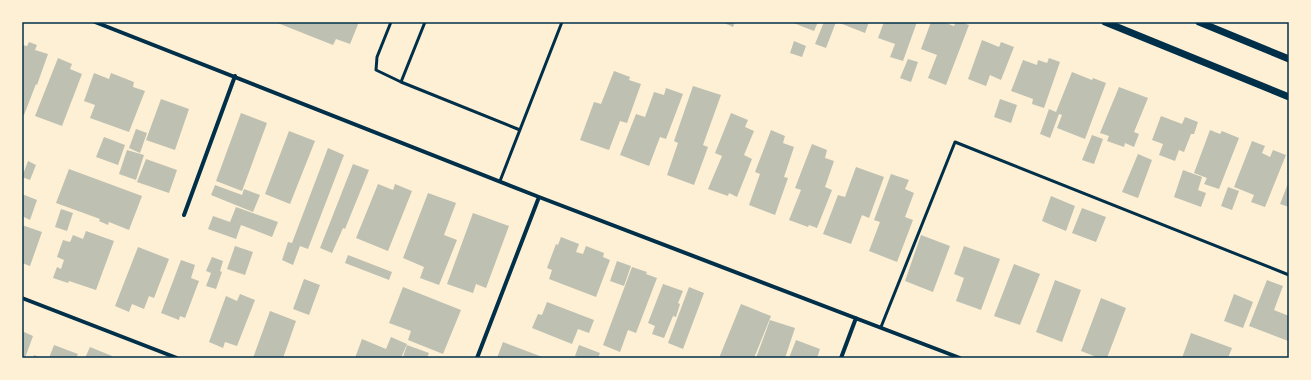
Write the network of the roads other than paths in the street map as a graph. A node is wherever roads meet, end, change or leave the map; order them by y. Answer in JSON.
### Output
{"nodes":[{"id":1,"x":95,"y":22,"type":"edge"},
{"id":2,"x":391,"y":22,"type":"edge"},
{"id":3,"x":425,"y":22,"type":"edge"},
{"id":4,"x":562,"y":22,"type":"edge"},
{"id":5,"x":1105,"y":22,"type":"edge"},
{"id":6,"x":1199,"y":22,"type":"edge"},
{"id":7,"x":1289,"y":59,"type":"edge"},
{"id":8,"x":235,"y":76,"type":"junction"},
{"id":9,"x":401,"y":82,"type":"junction"},
{"id":10,"x":1289,"y":97,"type":"edge"},
{"id":11,"x":520,"y":130,"type":"junction"},
{"id":12,"x":500,"y":181,"type":"junction"},
{"id":13,"x":539,"y":197,"type":"junction"},
{"id":14,"x":184,"y":215,"type":"dead end"},
{"id":15,"x":1289,"y":276,"type":"edge"},
{"id":16,"x":22,"y":298,"type":"edge"},
{"id":17,"x":856,"y":318,"type":"junction"},
{"id":18,"x":881,"y":327,"type":"junction"},
{"id":19,"x":177,"y":358,"type":"edge"},
{"id":20,"x":477,"y":358,"type":"edge"},
{"id":21,"x":841,"y":358,"type":"edge"},
{"id":22,"x":960,"y":358,"type":"edge"}],
"edges":[{"from":1,"to":8,"type":"street"},
{"from":2,"to":9,"type":"lane"},
{"from":3,"to":9,"type":"lane"},
{"from":4,"to":11,"type":"lane"},
{"from":5,"to":10,"type":"street"},
{"from":6,"to":7,"type":"street"},
{"from":8,"to":12,"type":"street"},
{"from":8,"to":14,"type":"street"},
{"from":9,"to":11,"type":"lane"},
{"from":11,"to":12,"type":"lane"},
{"from":12,"to":13,"type":"street"},
{"from":13,"to":17,"type":"street"},
{"from":13,"to":20,"type":"street"},
{"from":15,"to":18,"type":"lane"},
{"from":16,"to":19,"type":"street"},
{"from":17,"to":18,"type":"street"},
{"from":17,"to":21,"type":"street"},
{"from":18,"to":22,"type":"street"}]}
